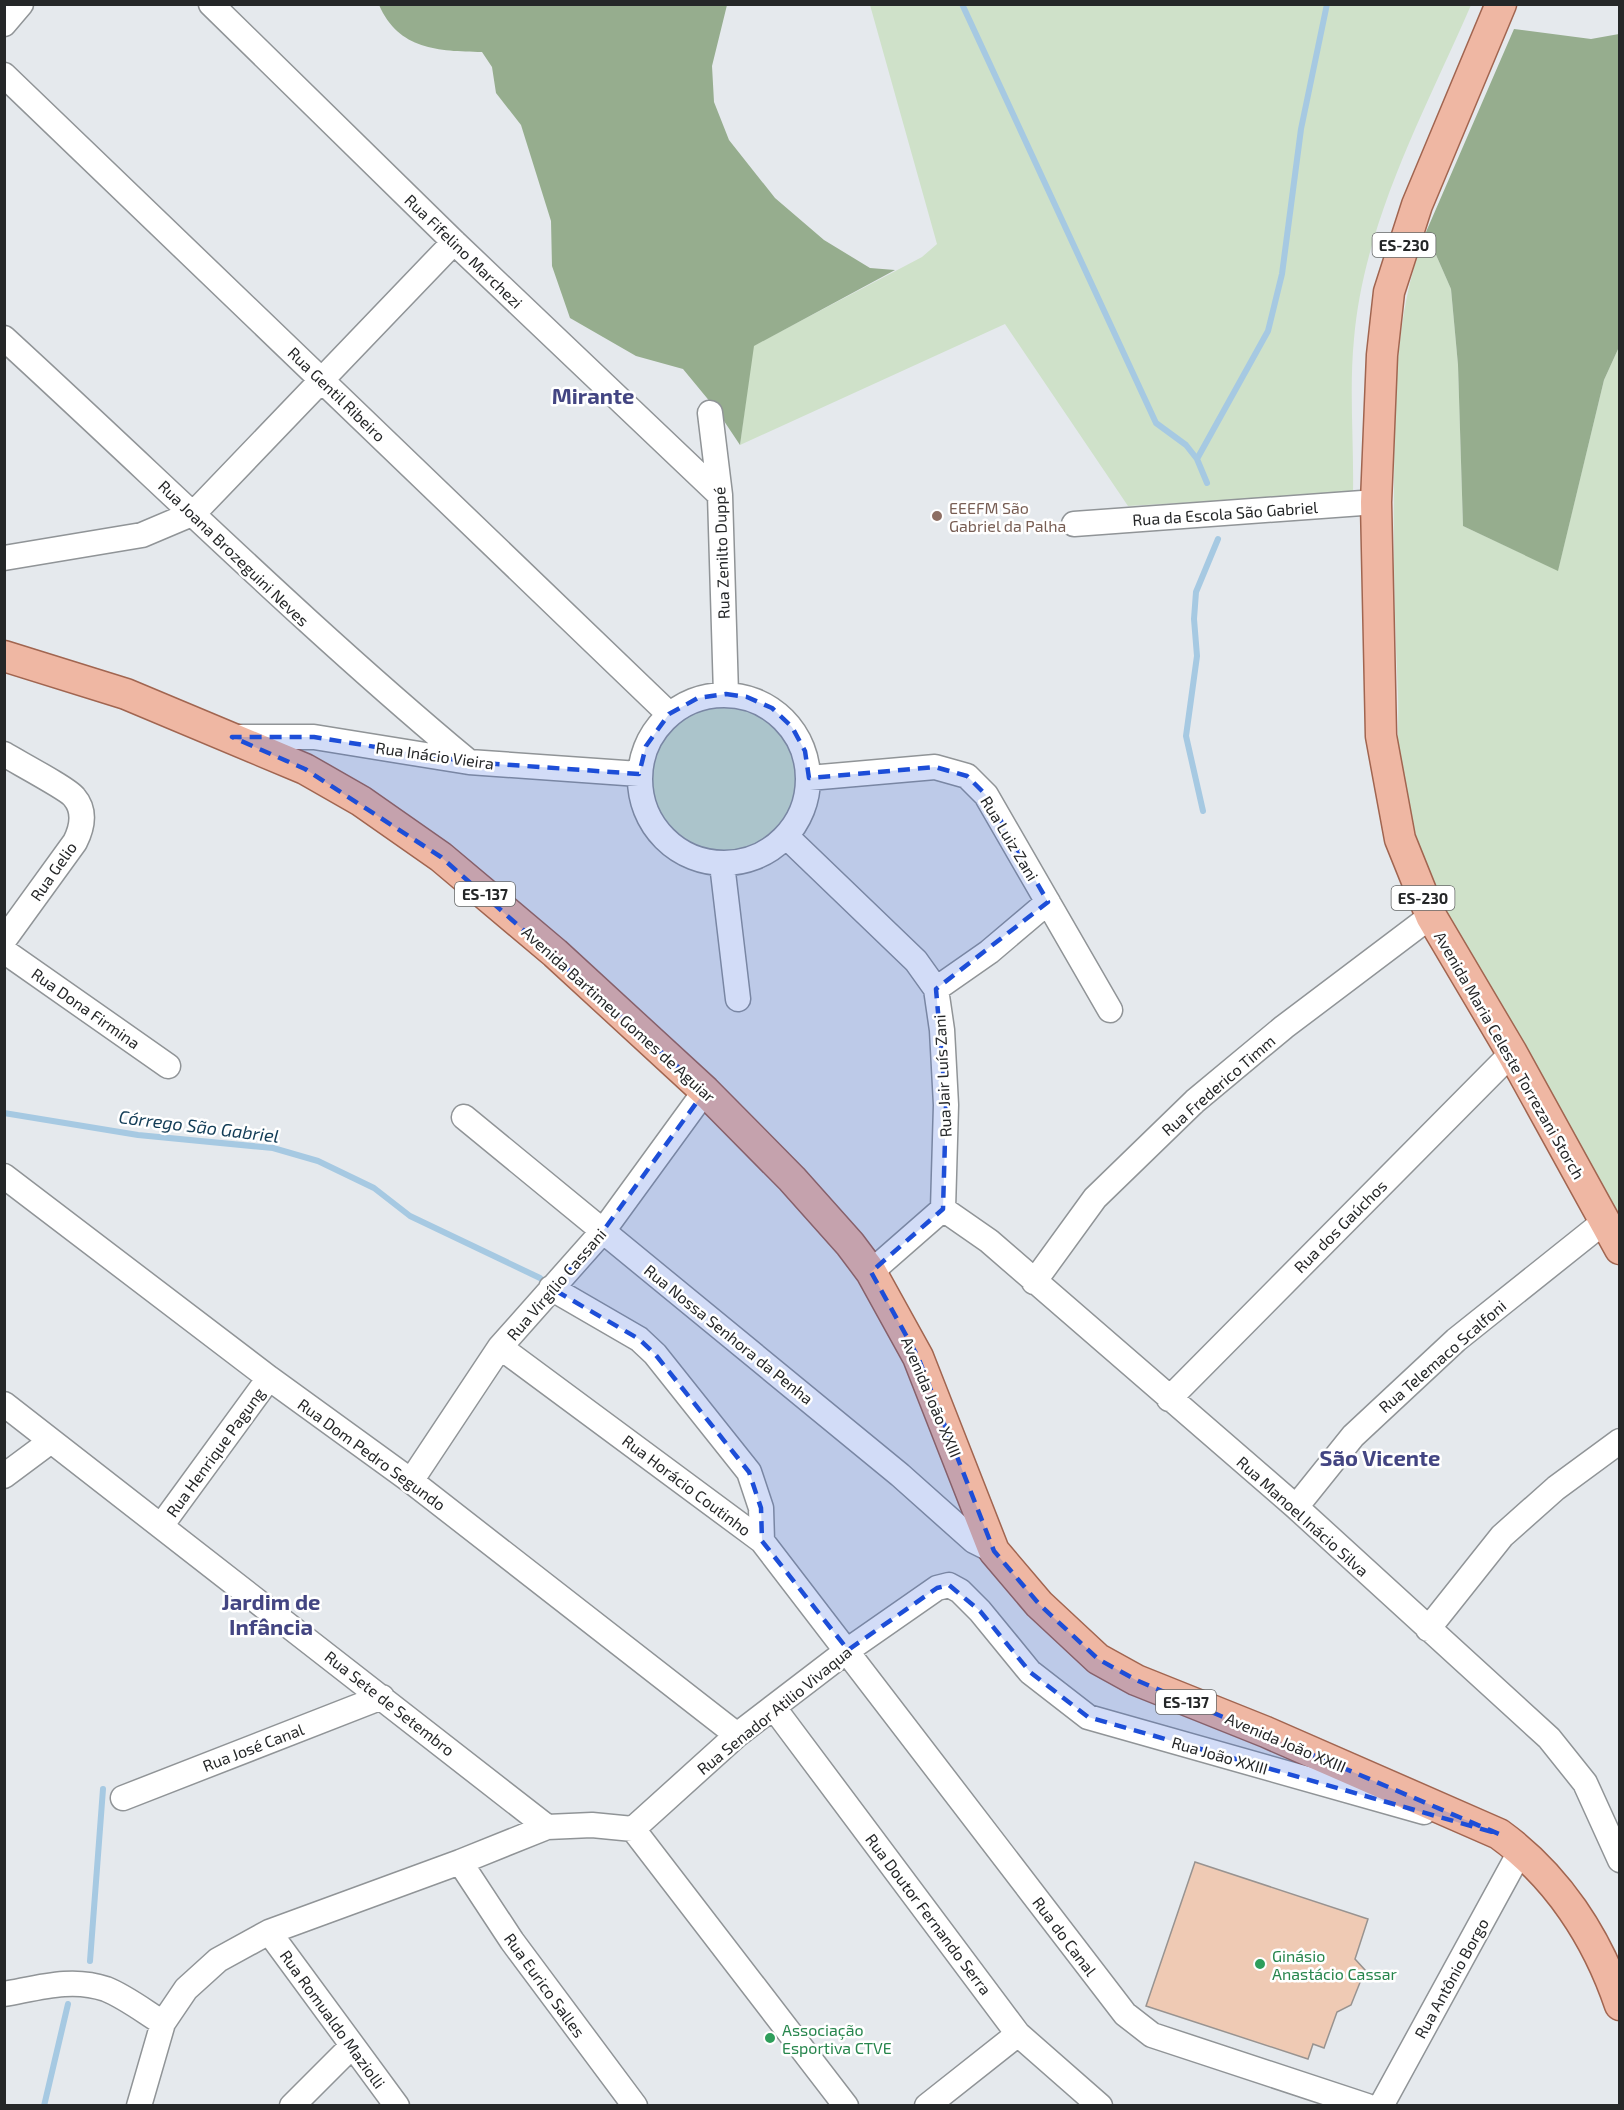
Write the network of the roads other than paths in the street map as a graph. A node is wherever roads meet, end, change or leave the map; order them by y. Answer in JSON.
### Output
{"nodes":[{"id":1,"x":21,"y":4,"type":"edge"},
{"id":2,"x":211,"y":4,"type":"edge"},
{"id":3,"x":1501,"y":4,"type":"edge"},
{"id":4,"x":4,"y":24,"type":"edge"},
{"id":5,"x":4,"y":75,"type":"edge"},
{"id":6,"x":454,"y":242,"type":"junction"},
{"id":7,"x":4,"y":338,"type":"edge"},
{"id":8,"x":323,"y":379,"type":"junction"},
{"id":9,"x":710,"y":413,"type":"dead end"},
{"id":10,"x":720,"y":495,"type":"junction"},
{"id":11,"x":1376,"y":502,"type":"junction"},
{"id":12,"x":194,"y":513,"type":"junction"},
{"id":13,"x":1074,"y":524,"type":"dead end"},
{"id":14,"x":4,"y":558,"type":"edge"},
{"id":15,"x":4,"y":656,"type":"edge"},
{"id":16,"x":726,"y":694,"type":"junction"},
{"id":17,"x":669,"y":714,"type":"junction"},
{"id":18,"x":232,"y":737,"type":"junction"},
{"id":19,"x":4,"y":754,"type":"edge"},
{"id":20,"x":469,"y":762,"type":"junction"},
{"id":21,"x":639,"y":774,"type":"junction"},
{"id":22,"x":809,"y":778,"type":"junction"},
{"id":23,"x":787,"y":837,"type":"junction"},
{"id":24,"x":722,"y":864,"type":"junction"},
{"id":25,"x":1048,"y":902,"type":"junction"},
{"id":26,"x":1431,"y":916,"type":"junction"},
{"id":27,"x":4,"y":940,"type":"edge"},
{"id":28,"x":4,"y":951,"type":"edge"},
{"id":29,"x":936,"y":989,"type":"junction"},
{"id":30,"x":738,"y":999,"type":"dead end"},
{"id":31,"x":1110,"y":1010,"type":"dead end"},
{"id":32,"x":1512,"y":1053,"type":"junction"},
{"id":33,"x":168,"y":1066,"type":"dead end"},
{"id":34,"x":705,"y":1092,"type":"junction"},
{"id":35,"x":464,"y":1117,"type":"dead end"},
{"id":36,"x":4,"y":1176,"type":"edge"},
{"id":37,"x":943,"y":1209,"type":"junction"},
{"id":38,"x":1605,"y":1221,"type":"junction"},
{"id":39,"x":603,"y":1231,"type":"junction"},
{"id":40,"x":1620,"y":1249,"type":"edge"},
{"id":41,"x":872,"y":1272,"type":"junction"},
{"id":42,"x":1034,"y":1282,"type":"junction"},
{"id":43,"x":551,"y":1288,"type":"junction"},
{"id":44,"x":501,"y":1347,"type":"junction"},
{"id":45,"x":269,"y":1378,"type":"junction"},
{"id":46,"x":1169,"y":1399,"type":"junction"},
{"id":47,"x":4,"y":1404,"type":"edge"},
{"id":48,"x":51,"y":1441,"type":"junction"},
{"id":49,"x":1620,"y":1441,"type":"edge"},
{"id":50,"x":4,"y":1476,"type":"edge"},
{"id":51,"x":411,"y":1480,"type":"junction"},
{"id":52,"x":1296,"y":1507,"type":"junction"},
{"id":53,"x":161,"y":1526,"type":"junction"},
{"id":54,"x":762,"y":1541,"type":"junction"},
{"id":55,"x":994,"y":1551,"type":"junction"},
{"id":56,"x":980,"y":1611,"type":"joint"},
{"id":57,"x":1428,"y":1629,"type":"junction"},
{"id":58,"x":848,"y":1650,"type":"junction"},
{"id":59,"x":382,"y":1697,"type":"junction"},
{"id":60,"x":774,"y":1708,"type":"junction"},
{"id":61,"x":737,"y":1735,"type":"junction"},
{"id":62,"x":123,"y":1798,"type":"dead end"},
{"id":63,"x":547,"y":1827,"type":"junction"},
{"id":64,"x":633,"y":1828,"type":"junction"},
{"id":65,"x":1510,"y":1842,"type":"junction"},
{"id":66,"x":1620,"y":1860,"type":"edge"},
{"id":67,"x":460,"y":1862,"type":"junction"},
{"id":68,"x":269,"y":1932,"type":"junction"},
{"id":69,"x":4,"y":1994,"type":"edge"},
{"id":70,"x":1619,"y":2004,"type":"edge"},
{"id":71,"x":163,"y":2023,"type":"junction"},
{"id":72,"x":1018,"y":2034,"type":"junction"},
{"id":73,"x":352,"y":2046,"type":"junction"},
{"id":74,"x":139,"y":2106,"type":"edge"},
{"id":75,"x":292,"y":2106,"type":"edge"},
{"id":76,"x":397,"y":2106,"type":"edge"},
{"id":77,"x":634,"y":2106,"type":"edge"},
{"id":78,"x":846,"y":2106,"type":"edge"},
{"id":79,"x":927,"y":2106,"type":"edge"},
{"id":80,"x":1100,"y":2106,"type":"edge"},
{"id":81,"x":1367,"y":2106,"type":"edge"},
{"id":82,"x":1380,"y":2106,"type":"edge"}],
"edges":[{"from":1,"to":4,"type":"street"},
{"from":2,"to":6,"type":"street","name":"Rua Fifelino Marchezi"},
{"from":3,"to":11,"type":"main road","number":"ES-230"},
{"from":5,"to":8,"type":"street","name":"Rua Gentil Ribeiro"},
{"from":6,"to":8,"type":"street"},
{"from":6,"to":10,"type":"street","name":"Rua Fifelino Marchezi"},
{"from":7,"to":12,"type":"street","name":"Rua Joana Brozeguini Neves"},
{"from":8,"to":12,"type":"street"},
{"from":8,"to":17,"type":"street","name":"Rua Gentil Ribeiro"},
{"from":9,"to":10,"type":"street","name":"Rua Zenilto Duppé"},
{"from":10,"to":16,"type":"street","name":"Rua Zenilto Duppé"},
{"from":11,"to":13,"type":"street","name":"Rua da Escola São Gabriel"},
{"from":11,"to":26,"type":"main road","name":"Avenida Maria Celeste Torrezani Storch","number":"ES-230"},
{"from":12,"to":14,"type":"street"},
{"from":12,"to":20,"type":"street","name":"Rua Joana Brozeguini Neves"},
{"from":15,"to":18,"type":"main road","name":"Avenida Bartimeu Gomes de Aguiar","number":"ES-137"},
{"from":16,"to":17,"type":"street"},
{"from":16,"to":22,"type":"street"},
{"from":17,"to":21,"type":"street"},
{"from":18,"to":20,"type":"street","name":"Rua Inácio Vieira"},
{"from":18,"to":34,"type":"main road","name":"Avenida Bartimeu Gomes de Aguiar","number":"ES-137"},
{"from":19,"to":27,"type":"street","name":"Rua Gelio"},
{"from":20,"to":21,"type":"street","name":"Rua Inácio Vieira"},
{"from":21,"to":24,"type":"street"},
{"from":22,"to":23,"type":"street"},
{"from":22,"to":25,"type":"street","name":"Rua Luiz Zani"},
{"from":23,"to":24,"type":"street"},
{"from":23,"to":29,"type":"street","name":"Rua Jair Luís Zani"},
{"from":24,"to":30,"type":"street"},
{"from":25,"to":29,"type":"street"},
{"from":25,"to":31,"type":"street","name":"Rua Luiz Zani"},
{"from":26,"to":32,"type":"main road","name":"Avenida Maria Celeste Torrezani Storch","number":"ES-230"},
{"from":26,"to":42,"type":"street","name":"Rua Frederico Timm"},
{"from":28,"to":33,"type":"street","name":"Rua Dona Firmina"},
{"from":29,"to":37,"type":"street","name":"Rua Jair Luís Zani"},
{"from":32,"to":38,"type":"main road","name":"Avenida Maria Celeste Torrezani Storch","number":"ES-230"},
{"from":32,"to":46,"type":"street","name":"Rua dos Gaúchos"},
{"from":34,"to":39,"type":"street","name":"Rua Virgílio Cassani"},
{"from":34,"to":41,"type":"main road","name":"Avenida Bartimeu Gomes de Aguiar","number":"ES-137"},
{"from":35,"to":39,"type":"street","name":"Rua Nossa Senhora da Penha"},
{"from":36,"to":45,"type":"street","name":"Rua Dom Pedro Segundo"},
{"from":37,"to":41,"type":"street"},
{"from":37,"to":42,"type":"street","name":"Rua Manoel Inácio Silva"},
{"from":38,"to":40,"type":"main road","name":"Avenida Maria Celeste Torrezani Storch","number":"ES-230"},
{"from":38,"to":52,"type":"street","name":"Rua Telemaco Scalfoni"},
{"from":39,"to":43,"type":"street","name":"Rua Virgílio Cassani"},
{"from":39,"to":55,"type":"street","name":"Rua Nossa Senhora da Penha"},
{"from":41,"to":55,"type":"main road","name":"Avenida João XXIII","number":"ES-137"},
{"from":42,"to":46,"type":"street","name":"Rua Manoel Inácio Silva"},
{"from":43,"to":44,"type":"street","name":"Rua Virgílio Cassani"},
{"from":43,"to":54,"type":"street"},
{"from":44,"to":51,"type":"street","name":"Rua Virgílio Cassani"},
{"from":44,"to":54,"type":"street","name":"Rua Horácio Coutinho"},
{"from":45,"to":51,"type":"street","name":"Rua Dom Pedro Segundo"},
{"from":45,"to":53,"type":"street","name":"Rua Henrique Pagung"},
{"from":46,"to":52,"type":"street","name":"Rua Manoel Inácio Silva"},
{"from":47,"to":48,"type":"street","name":"Rua Sete de Setembro"},
{"from":48,"to":50,"type":"street"},
{"from":48,"to":53,"type":"street","name":"Rua Sete de Setembro"},
{"from":49,"to":57,"type":"street"},
{"from":51,"to":61,"type":"street","name":"Rua Dom Pedro Segundo"},
{"from":52,"to":57,"type":"street","name":"Rua Manoel Inácio Silva"},
{"from":53,"to":59,"type":"street","name":"Rua Sete de Setembro"},
{"from":54,"to":58,"type":"street","name":"Rua Horácio Coutinho"},
{"from":55,"to":65,"type":"main road","name":"Avenida João XXIII","number":"ES-137"},
{"from":56,"to":58,"type":"street","name":"Rua Senador Atilio Vivaqua"},
{"from":56,"to":65,"type":"street","name":"Rua João XXIII"},
{"from":57,"to":66,"type":"street","name":"Rua Manoel Inácio Silva"},
{"from":58,"to":60,"type":"street","name":"Rua Senador Atilio Vivaqua"},
{"from":58,"to":81,"type":"street","name":"Rua do Canal"},
{"from":59,"to":62,"type":"street","name":"Rua José Canal"},
{"from":59,"to":63,"type":"street","name":"Rua Sete de Setembro"},
{"from":60,"to":61,"type":"street","name":"Rua Senador Atilio Vivaqua"},
{"from":60,"to":72,"type":"street","name":"Rua Doutor Fernando Serra"},
{"from":61,"to":64,"type":"street","name":"Rua Senador Atilio Vivaqua"},
{"from":63,"to":64,"type":"street"},
{"from":63,"to":67,"type":"street"},
{"from":64,"to":78,"type":"street"},
{"from":65,"to":70,"type":"main road","name":"Avenida João XXIII","number":"ES-137"},
{"from":65,"to":82,"type":"street","name":"Rua Antônio Borgo"},
{"from":67,"to":68,"type":"street"},
{"from":67,"to":77,"type":"street","name":"Rua Eurico Salles"},
{"from":68,"to":71,"type":"street"},
{"from":68,"to":73,"type":"street","name":"Rua Romualdo Maziolli"},
{"from":69,"to":71,"type":"street"},
{"from":71,"to":74,"type":"street"},
{"from":72,"to":79,"type":"street"},
{"from":72,"to":80,"type":"street","name":"Rua Doutor Fernando Serra"},
{"from":73,"to":75,"type":"street"},
{"from":73,"to":76,"type":"street","name":"Rua Romualdo Maziolli"}]}
